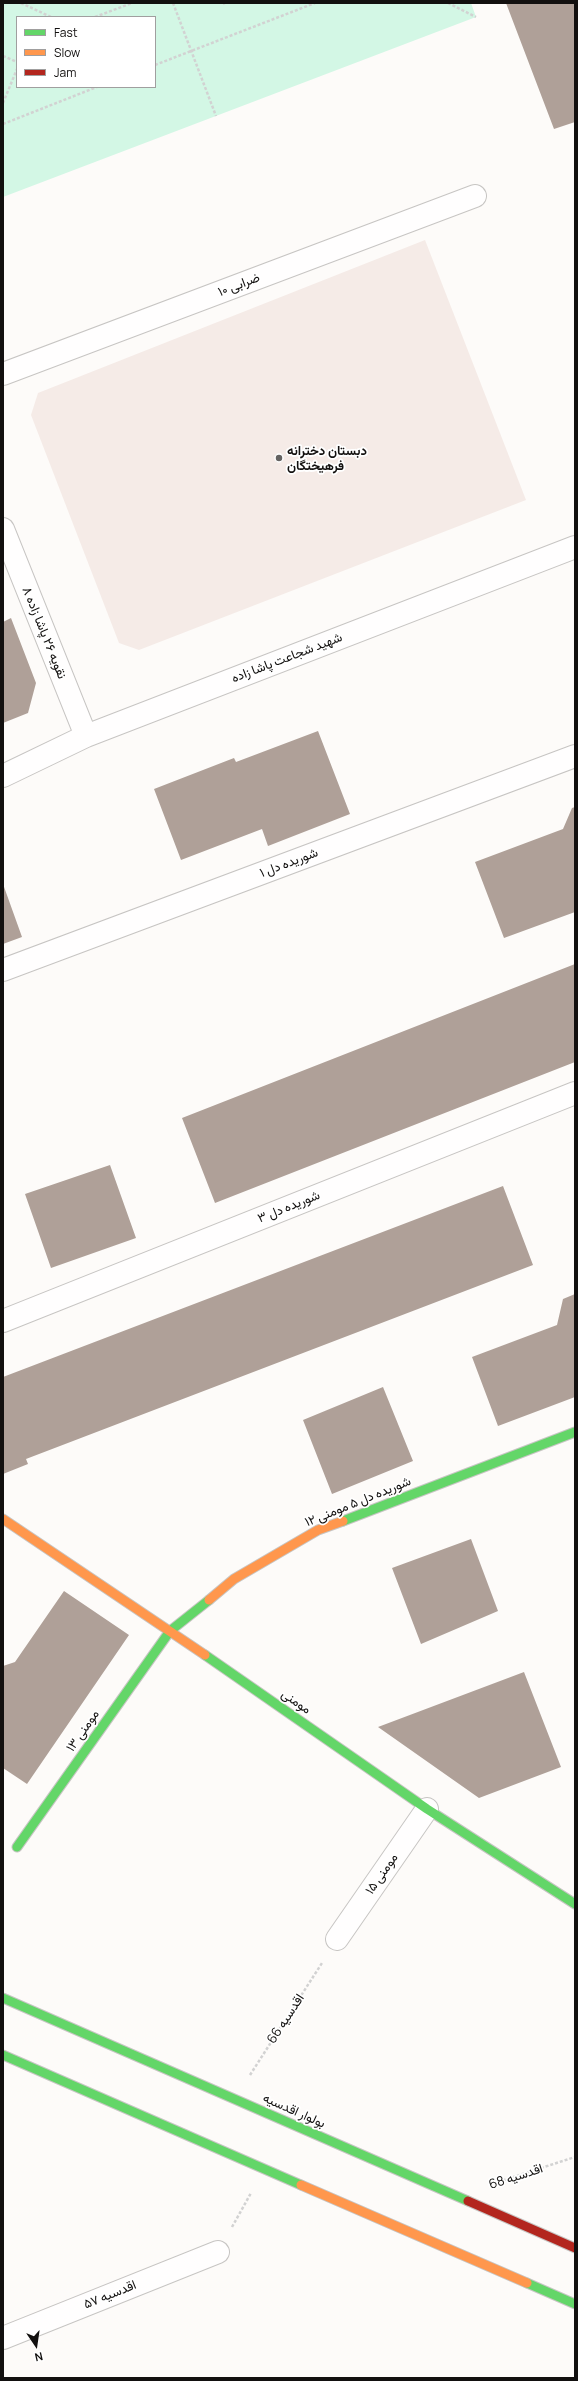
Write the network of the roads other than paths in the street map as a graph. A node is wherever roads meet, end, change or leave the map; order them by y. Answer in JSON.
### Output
{"nodes":[{"id":1,"x":475,"y":196,"type":"dead end"},
{"id":2,"x":3,"y":374,"type":"edge"},
{"id":3,"x":5,"y":541,"type":"edge"},
{"id":4,"x":575,"y":547,"type":"edge"},
{"id":5,"x":86,"y":736,"type":"junction"},
{"id":6,"x":575,"y":756,"type":"edge"},
{"id":7,"x":3,"y":776,"type":"edge"},
{"id":8,"x":3,"y":970,"type":"edge"},
{"id":9,"x":575,"y":1093,"type":"edge"},
{"id":10,"x":3,"y":1321,"type":"edge"},
{"id":11,"x":575,"y":1432,"type":"edge"},
{"id":12,"x":3,"y":1519,"type":"edge"},
{"id":13,"x":170,"y":1631,"type":"junction"},
{"id":14,"x":427,"y":1808,"type":"junction"},
{"id":15,"x":17,"y":1847,"type":"dead end"},
{"id":16,"x":575,"y":1904,"type":"edge"},
{"id":17,"x":338,"y":1939,"type":"road end"},
{"id":18,"x":3,"y":1998,"type":"edge"},
{"id":19,"x":3,"y":2054,"type":"edge"},
{"id":20,"x":575,"y":2248,"type":"edge"},
{"id":21,"x":218,"y":2252,"type":"road end"},
{"id":22,"x":575,"y":2304,"type":"edge"},
{"id":23,"x":3,"y":2338,"type":"edge"}],
"edges":[{"from":1,"to":2,"type":"street","name":"ضرابی ۱۰"},
{"from":3,"to":5,"type":"street","name":"نقویه ۲۶ پاشا زاده ۸"},
{"from":4,"to":5,"type":"street","name":"شهید شجاعت پاشا زاده"},
{"from":5,"to":7,"type":"street","name":"شهید شجاعت پاشا زاده"},
{"from":6,"to":8,"type":"street","name":"شوریده دل ۱"},
{"from":9,"to":10,"type":"street","name":"شوریده دل ۳"},
{"from":11,"to":13,"type":"street","name":"شوریده دل ۵ مومنی ۱۲"},
{"from":12,"to":13,"type":"street","name":"مومنی"},
{"from":13,"to":14,"type":"street","name":"مومنی"},
{"from":13,"to":15,"type":"street","name":"مومنی ۱۳"},
{"from":14,"to":16,"type":"street","name":"مومنی"},
{"from":14,"to":17,"type":"street","name":"مومنی ۱۵"},
{"from":18,"to":20,"type":"street","name":"بولوار اقدسیه"},
{"from":19,"to":22,"type":"street"},
{"from":21,"to":23,"type":"street","name":"اقدسیه ۵۷"}]}
